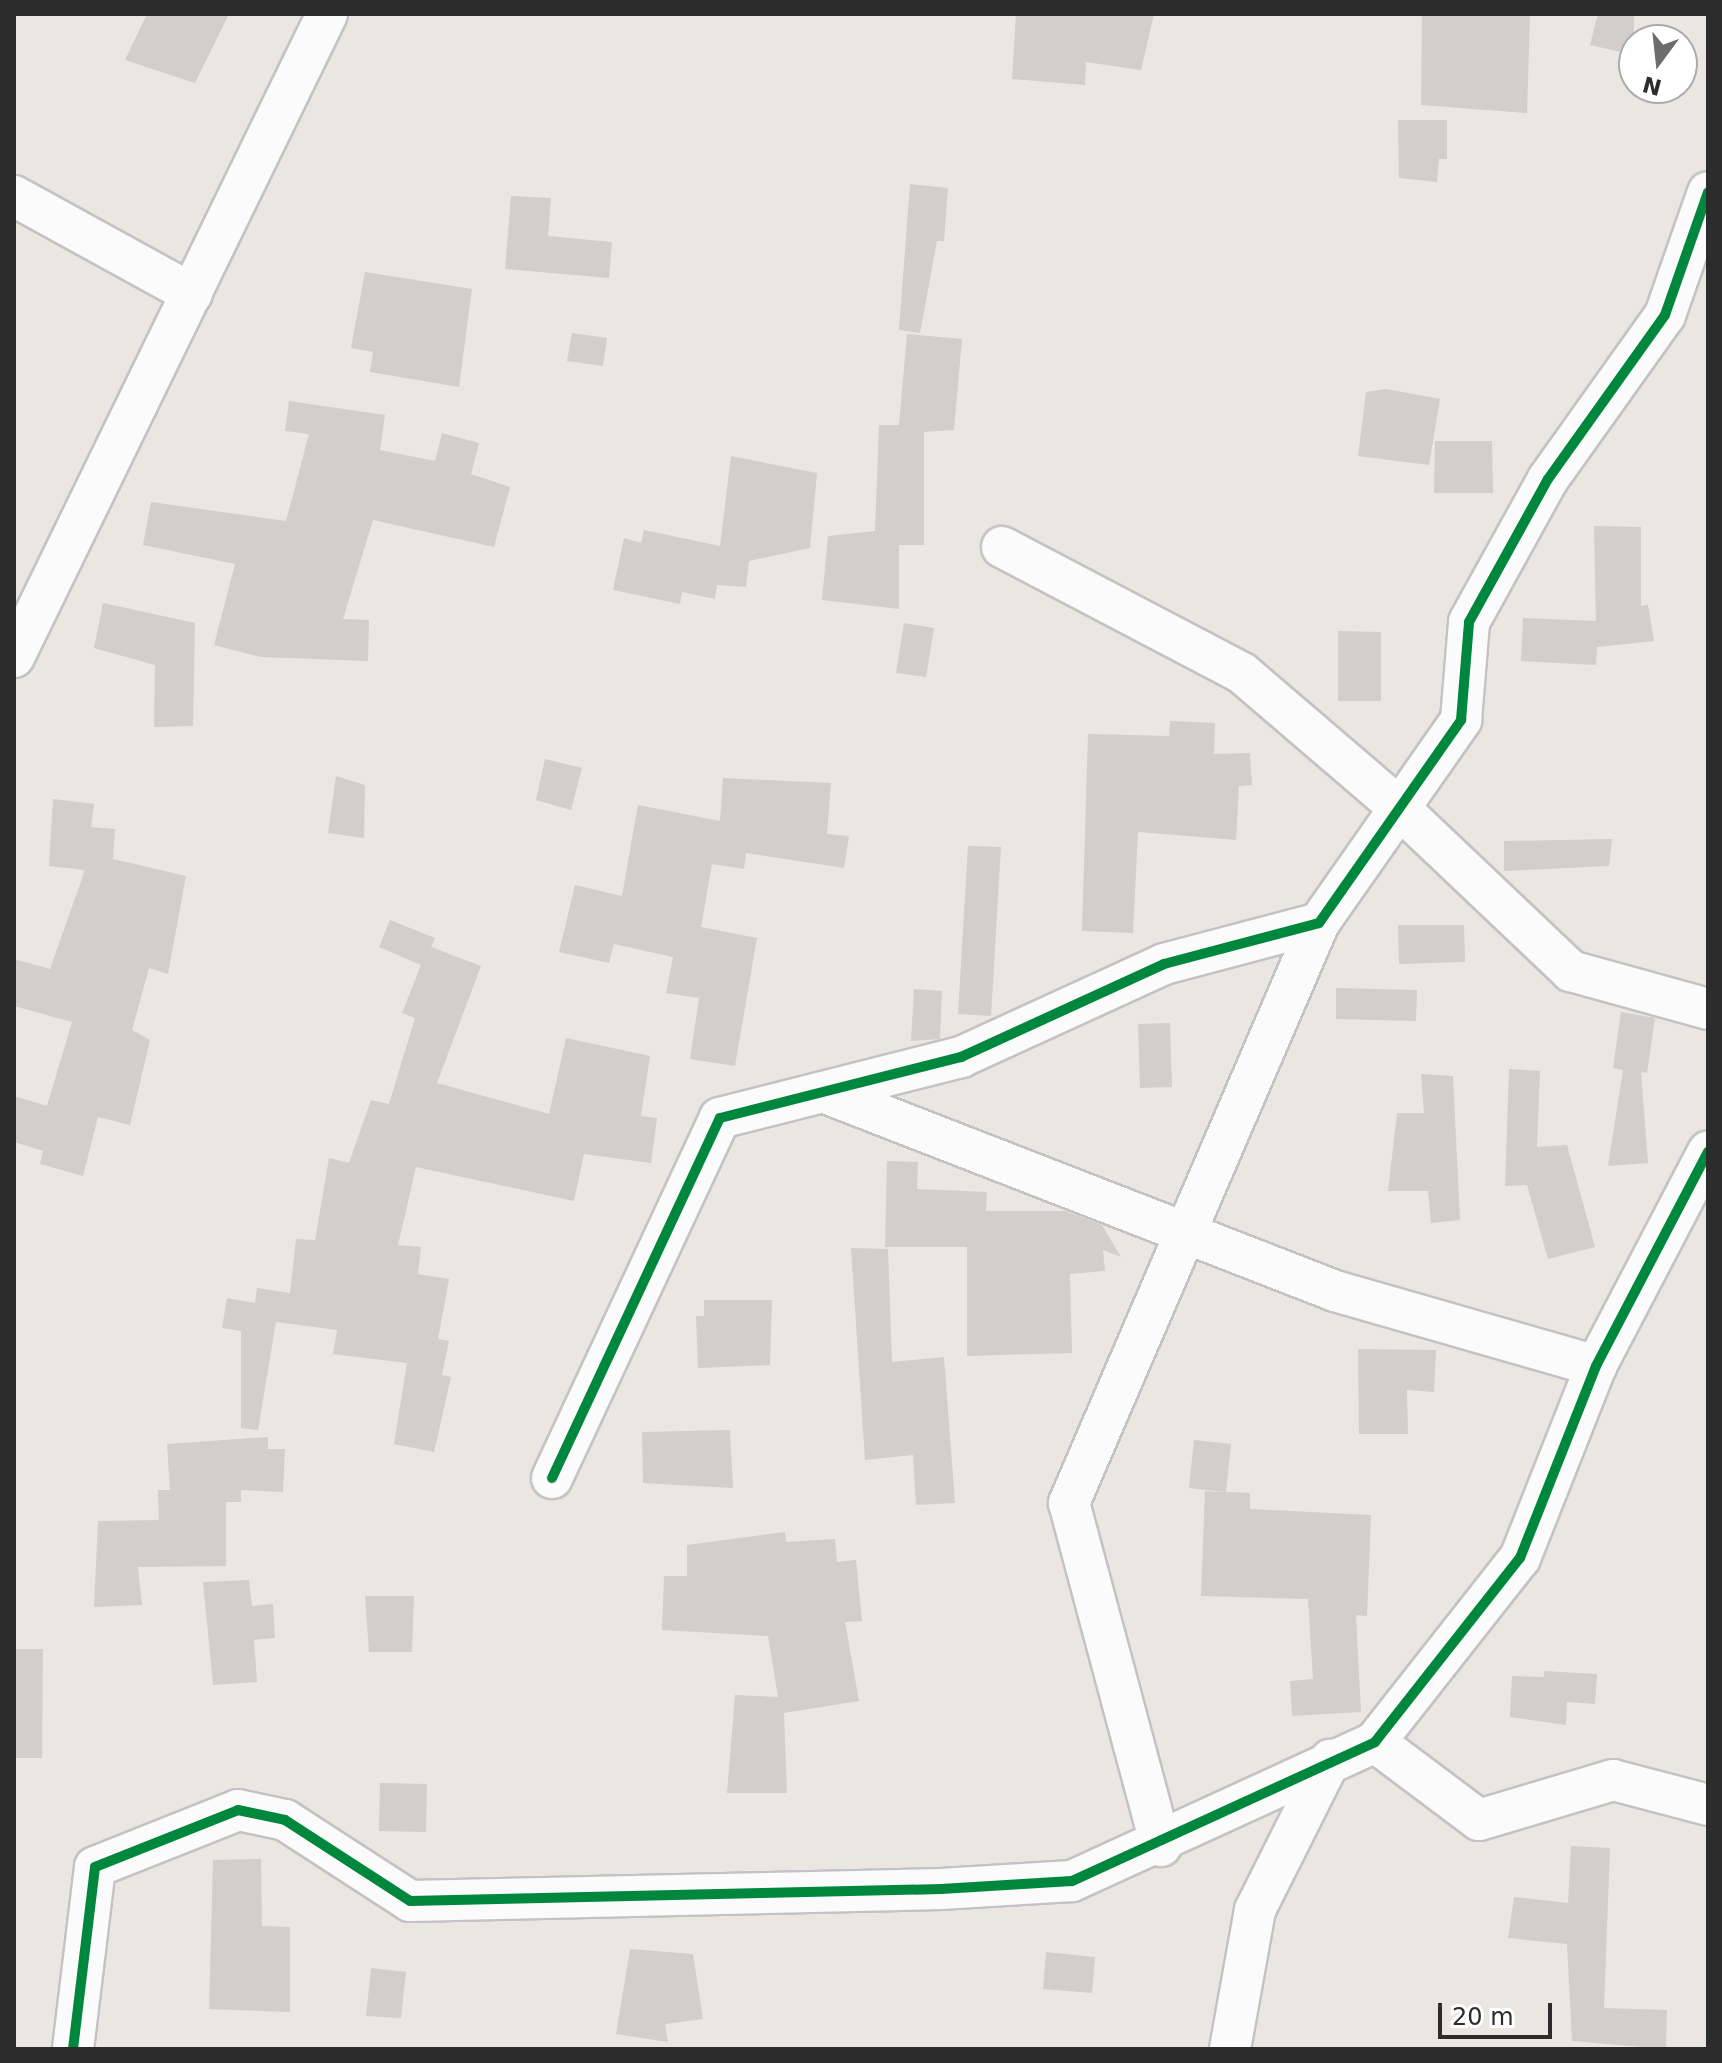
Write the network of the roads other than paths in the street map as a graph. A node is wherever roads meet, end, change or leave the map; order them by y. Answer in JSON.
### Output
{"nodes":[{"id":1,"x":327,"y":14,"type":"edge"},
{"id":2,"x":1708,"y":192,"type":"edge"},
{"id":3,"x":14,"y":196,"type":"edge"},
{"id":4,"x":192,"y":294,"type":"junction"},
{"id":5,"x":1002,"y":547,"type":"dead end"},
{"id":6,"x":14,"y":657,"type":"edge"},
{"id":7,"x":1397,"y":806,"type":"junction"},
{"id":8,"x":1319,"y":923,"type":"junction"},
{"id":9,"x":1708,"y":1009,"type":"edge"},
{"id":10,"x":828,"y":1094,"type":"junction"},
{"id":11,"x":1708,"y":1152,"type":"edge"},
{"id":12,"x":1183,"y":1228,"type":"junction"},
{"id":13,"x":1596,"y":1366,"type":"junction"},
{"id":14,"x":552,"y":1478,"type":"dead end"},
{"id":15,"x":1375,"y":1742,"type":"junction"},
{"id":16,"x":1330,"y":1760,"type":"junction"},
{"id":17,"x":1708,"y":1805,"type":"edge"},
{"id":18,"x":1161,"y":1846,"type":"junction"},
{"id":19,"x":73,"y":2049,"type":"edge"},
{"id":20,"x":1230,"y":2049,"type":"edge"}],
"edges":[{"from":1,"to":4,"type":"street"},
{"from":2,"to":7,"type":"street"},
{"from":3,"to":4,"type":"street"},
{"from":4,"to":6,"type":"street"},
{"from":5,"to":7,"type":"street"},
{"from":7,"to":8,"type":"street"},
{"from":7,"to":9,"type":"street"},
{"from":8,"to":10,"type":"street"},
{"from":8,"to":12,"type":"street"},
{"from":10,"to":12,"type":"street"},
{"from":10,"to":14,"type":"street"},
{"from":11,"to":13,"type":"street"},
{"from":12,"to":13,"type":"street"},
{"from":12,"to":18,"type":"street"},
{"from":13,"to":15,"type":"street"},
{"from":15,"to":16,"type":"street"},
{"from":15,"to":17,"type":"street"},
{"from":16,"to":18,"type":"street"},
{"from":16,"to":20,"type":"street"},
{"from":18,"to":19,"type":"street"}]}
